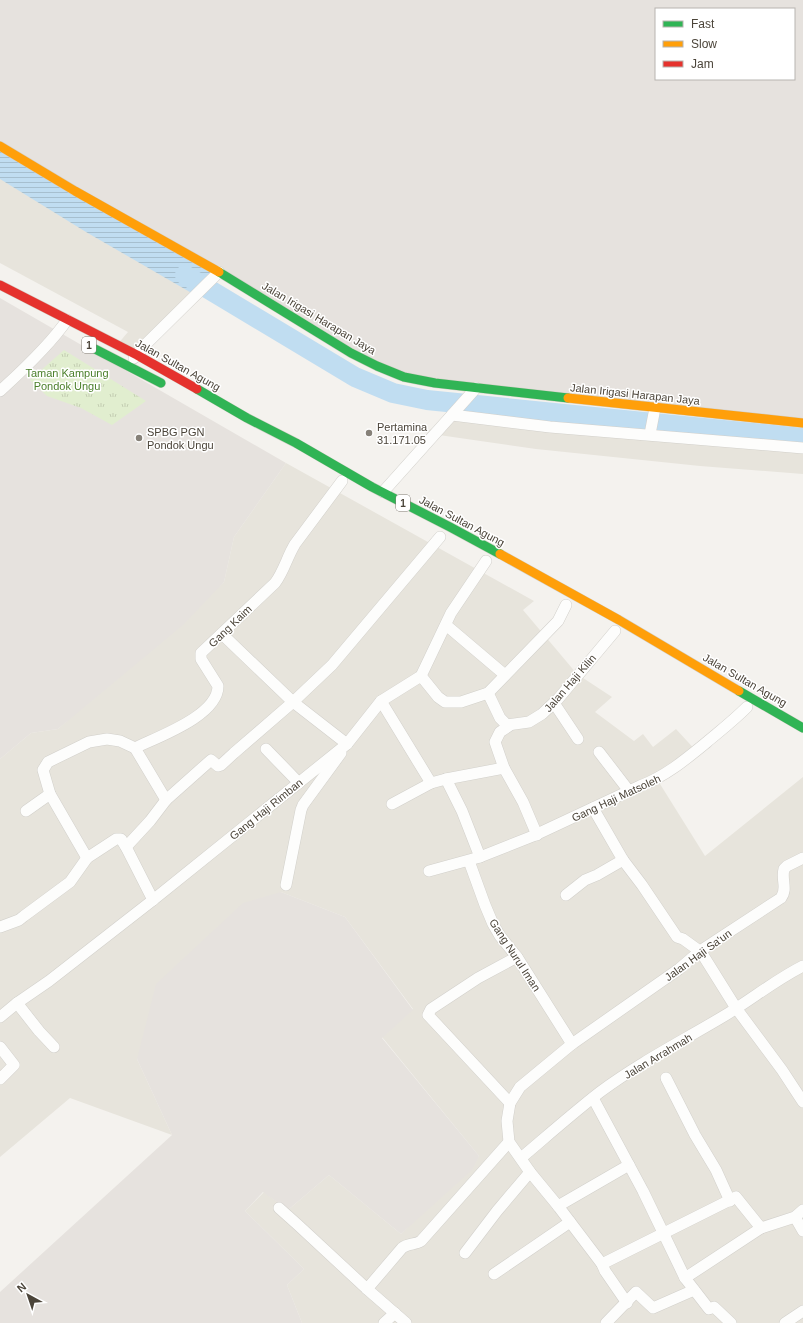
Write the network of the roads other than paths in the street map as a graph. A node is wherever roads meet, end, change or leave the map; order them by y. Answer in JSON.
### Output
{"nodes":[{"id":1,"x":0,"y":146,"type":"edge"},
{"id":2,"x":219,"y":272,"type":"junction"},
{"id":3,"x":0,"y":285,"type":"edge"},
{"id":4,"x":67,"y":320,"type":"junction"},
{"id":5,"x":87,"y":344,"type":"dead end"},
{"id":6,"x":137,"y":355,"type":"junction"},
{"id":7,"x":128,"y":366,"type":"junction"},
{"id":8,"x":166,"y":386,"type":"dead end"},
{"id":9,"x":0,"y":391,"type":"edge"},
{"id":10,"x":473,"y":391,"type":"junction"},
{"id":11,"x":452,"y":415,"type":"junction"},
{"id":12,"x":232,"y":420,"type":"dead end"},
{"id":13,"x":652,"y":423,"type":"junction"},
{"id":14,"x":803,"y":423,"type":"edge"},
{"id":15,"x":260,"y":435,"type":"dead end"},
{"id":16,"x":803,"y":448,"type":"edge"},
{"id":17,"x":343,"y":479,"type":"junction"},
{"id":18,"x":383,"y":492,"type":"junction"},
{"id":19,"x":440,"y":537,"type":"dead end"},
{"id":20,"x":486,"y":562,"type":"dead end"},
{"id":21,"x":566,"y":605,"type":"dead end"},
{"id":22,"x":446,"y":625,"type":"junction"},
{"id":23,"x":615,"y":631,"type":"dead end"},
{"id":24,"x":222,"y":634,"type":"junction"},
{"id":25,"x":421,"y":676,"type":"junction"},
{"id":26,"x":505,"y":676,"type":"junction"},
{"id":27,"x":488,"y":693,"type":"junction"},
{"id":28,"x":381,"y":701,"type":"junction"},
{"id":29,"x":293,"y":702,"type":"junction"},
{"id":30,"x":554,"y":704,"type":"junction"},
{"id":31,"x":747,"y":707,"type":"dead end"},
{"id":32,"x":509,"y":726,"type":"junction"},
{"id":33,"x":803,"y":728,"type":"edge"},
{"id":34,"x":578,"y":739,"type":"dead end"},
{"id":35,"x":347,"y":744,"type":"junction"},
{"id":36,"x":135,"y":748,"type":"junction"},
{"id":37,"x":266,"y":749,"type":"dead end"},
{"id":38,"x":599,"y":752,"type":"dead end"},
{"id":39,"x":504,"y":768,"type":"junction"},
{"id":40,"x":446,"y":779,"type":"junction"},
{"id":41,"x":298,"y":783,"type":"junction"},
{"id":42,"x":431,"y":784,"type":"junction"},
{"id":43,"x":629,"y":791,"type":"junction"},
{"id":44,"x":50,"y":794,"type":"junction"},
{"id":45,"x":166,"y":800,"type":"junction"},
{"id":46,"x":392,"y":804,"type":"dead end"},
{"id":47,"x":593,"y":808,"type":"junction"},
{"id":48,"x":26,"y":811,"type":"dead end"},
{"id":49,"x":537,"y":835,"type":"junction"},
{"id":50,"x":126,"y":847,"type":"junction"},
{"id":51,"x":480,"y":857,"type":"junction"},
{"id":52,"x":86,"y":858,"type":"junction"},
{"id":53,"x":803,"y":858,"type":"edge"},
{"id":54,"x":623,"y":860,"type":"junction"},
{"id":55,"x":469,"y":861,"type":"junction"},
{"id":56,"x":429,"y":871,"type":"dead end"},
{"id":57,"x":286,"y":885,"type":"dead end"},
{"id":58,"x":566,"y":895,"type":"dead end"},
{"id":59,"x":153,"y":900,"type":"junction"},
{"id":60,"x":0,"y":927,"type":"edge"},
{"id":61,"x":700,"y":951,"type":"junction"},
{"id":62,"x":517,"y":957,"type":"junction"},
{"id":63,"x":803,"y":966,"type":"edge"},
{"id":64,"x":17,"y":1003,"type":"junction"},
{"id":65,"x":736,"y":1008,"type":"junction"},
{"id":66,"x":0,"y":1017,"type":"edge"},
{"id":67,"x":572,"y":1044,"type":"junction"},
{"id":68,"x":0,"y":1047,"type":"edge"},
{"id":69,"x":54,"y":1047,"type":"dead end"},
{"id":70,"x":0,"y":1078,"type":"edge"},
{"id":71,"x":666,"y":1078,"type":"dead end"},
{"id":72,"x":593,"y":1098,"type":"junction"},
{"id":73,"x":803,"y":1102,"type":"edge"},
{"id":74,"x":510,"y":1104,"type":"junction"},
{"id":75,"x":509,"y":1142,"type":"junction"},
{"id":76,"x":521,"y":1158,"type":"junction"},
{"id":77,"x":629,"y":1165,"type":"junction"},
{"id":78,"x":530,"y":1172,"type":"junction"},
{"id":79,"x":730,"y":1201,"type":"junction"},
{"id":80,"x":558,"y":1206,"type":"junction"},
{"id":81,"x":279,"y":1208,"type":"dead end"},
{"id":82,"x":799,"y":1214,"type":"edge"},
{"id":83,"x":570,"y":1222,"type":"junction"},
{"id":84,"x":761,"y":1228,"type":"junction"},
{"id":85,"x":803,"y":1231,"type":"edge"},
{"id":86,"x":664,"y":1233,"type":"junction"},
{"id":87,"x":465,"y":1253,"type":"dead end"},
{"id":88,"x":602,"y":1264,"type":"junction"},
{"id":89,"x":494,"y":1274,"type":"dead end"},
{"id":90,"x":685,"y":1278,"type":"junction"},
{"id":91,"x":367,"y":1289,"type":"junction"},
{"id":92,"x":694,"y":1290,"type":"junction"},
{"id":93,"x":627,"y":1303,"type":"junction"},
{"id":94,"x":803,"y":1311,"type":"edge"},
{"id":95,"x":395,"y":1313,"type":"junction"},
{"id":96,"x":384,"y":1323,"type":"edge"},
{"id":97,"x":406,"y":1323,"type":"edge"},
{"id":98,"x":606,"y":1323,"type":"edge"},
{"id":99,"x":730,"y":1323,"type":"edge"},
{"id":100,"x":785,"y":1323,"type":"edge"}],
"edges":[{"from":1,"to":2,"type":"main road","name":"Jalan Irigasi Harapan Jaya"},
{"from":2,"to":6,"type":"street"},
{"from":2,"to":10,"type":"main road","name":"Jalan Irigasi Harapan Jaya"},
{"from":3,"to":4,"type":"main road","name":"Jalan Sultan Agung","number":"1"},
{"from":4,"to":6,"type":"main road","name":"Jalan Sultan Agung","number":"1"},
{"from":4,"to":9,"type":"street"},
{"from":5,"to":7,"type":"main road","number":"1"},
{"from":6,"to":7,"type":"street"},
{"from":6,"to":17,"type":"main road","name":"Jalan Sultan Agung","number":"1"},
{"from":7,"to":8,"type":"main road","number":"1"},
{"from":10,"to":11,"type":"street"},
{"from":10,"to":13,"type":"main road","name":"Jalan Irigasi Harapan Jaya"},
{"from":11,"to":13,"type":"street"},
{"from":11,"to":18,"type":"street"},
{"from":12,"to":15,"type":"main road"},
{"from":13,"to":14,"type":"main road","name":"Jalan Irigasi Harapan Jaya"},
{"from":13,"to":16,"type":"street"},
{"from":17,"to":18,"type":"main road","name":"Jalan Sultan Agung","number":"1"},
{"from":17,"to":24,"type":"street","name":"Gang Kaim"},
{"from":18,"to":33,"type":"main road","name":"Jalan Sultan Agung","number":"1"},
{"from":19,"to":29,"type":"street"},
{"from":20,"to":22,"type":"street"},
{"from":21,"to":26,"type":"street"},
{"from":22,"to":25,"type":"street"},
{"from":22,"to":26,"type":"street"},
{"from":23,"to":30,"type":"street","name":"Jalan Haji Kilin"},
{"from":24,"to":29,"type":"street"},
{"from":24,"to":36,"type":"street","name":"Gang Kaim"},
{"from":25,"to":27,"type":"street"},
{"from":25,"to":28,"type":"street","name":"Gang Haji Rimban"},
{"from":26,"to":27,"type":"street"},
{"from":27,"to":32,"type":"street"},
{"from":28,"to":35,"type":"street","name":"Gang Haji Rimban"},
{"from":28,"to":42,"type":"street"},
{"from":29,"to":35,"type":"street"},
{"from":29,"to":45,"type":"street"},
{"from":30,"to":32,"type":"street","name":"Jalan Haji Kilin"},
{"from":30,"to":34,"type":"street"},
{"from":31,"to":43,"type":"street","name":"Gang Haji Matsoleh"},
{"from":32,"to":39,"type":"street"},
{"from":35,"to":41,"type":"street","name":"Gang Haji Rimban"},
{"from":35,"to":57,"type":"street"},
{"from":36,"to":44,"type":"street"},
{"from":36,"to":45,"type":"street"},
{"from":37,"to":41,"type":"street"},
{"from":38,"to":43,"type":"street"},
{"from":39,"to":40,"type":"street"},
{"from":39,"to":49,"type":"street"},
{"from":40,"to":42,"type":"street"},
{"from":40,"to":51,"type":"street"},
{"from":41,"to":59,"type":"street","name":"Gang Haji Rimban"},
{"from":42,"to":46,"type":"street"},
{"from":43,"to":47,"type":"street","name":"Gang Haji Matsoleh"},
{"from":44,"to":48,"type":"street"},
{"from":44,"to":52,"type":"street"},
{"from":45,"to":50,"type":"street"},
{"from":47,"to":49,"type":"street","name":"Gang Haji Matsoleh"},
{"from":47,"to":54,"type":"street"},
{"from":49,"to":51,"type":"street","name":"Gang Haji Matsoleh"},
{"from":50,"to":52,"type":"street"},
{"from":50,"to":59,"type":"street"},
{"from":51,"to":55,"type":"street","name":"Gang Haji Matsoleh"},
{"from":52,"to":60,"type":"street"},
{"from":53,"to":61,"type":"street","name":"Jalan Haji Sa'un"},
{"from":54,"to":58,"type":"street"},
{"from":54,"to":61,"type":"street"},
{"from":55,"to":56,"type":"street","name":"Gang Haji Matsoleh"},
{"from":55,"to":62,"type":"street","name":"Gang Nurul Iman"},
{"from":59,"to":64,"type":"street","name":"Gang Haji Rimban"},
{"from":61,"to":65,"type":"street"},
{"from":61,"to":67,"type":"street","name":"Jalan Haji Sa'un"},
{"from":62,"to":67,"type":"street","name":"Gang Nurul Iman"},
{"from":62,"to":74,"type":"street"},
{"from":63,"to":65,"type":"street","name":"Jalan Arrahmah"},
{"from":64,"to":66,"type":"street","name":"Gang Haji Rimban"},
{"from":64,"to":69,"type":"street"},
{"from":65,"to":72,"type":"street","name":"Jalan Arrahmah"},
{"from":65,"to":73,"type":"street"},
{"from":67,"to":74,"type":"street","name":"Jalan Haji Sa'un"},
{"from":68,"to":70,"type":"street"},
{"from":71,"to":79,"type":"street"},
{"from":72,"to":76,"type":"street","name":"Jalan Arrahmah"},
{"from":72,"to":77,"type":"street"},
{"from":74,"to":75,"type":"street"},
{"from":75,"to":76,"type":"street"},
{"from":75,"to":91,"type":"street"},
{"from":76,"to":78,"type":"street"},
{"from":77,"to":80,"type":"street"},
{"from":77,"to":86,"type":"street"},
{"from":78,"to":80,"type":"street"},
{"from":78,"to":87,"type":"street"},
{"from":79,"to":84,"type":"street"},
{"from":79,"to":86,"type":"street"},
{"from":80,"to":83,"type":"street"},
{"from":81,"to":91,"type":"street"},
{"from":82,"to":84,"type":"street"},
{"from":82,"to":85,"type":"street"},
{"from":83,"to":88,"type":"street"},
{"from":83,"to":89,"type":"street"},
{"from":84,"to":90,"type":"street"},
{"from":86,"to":88,"type":"street"},
{"from":86,"to":90,"type":"street"},
{"from":88,"to":93,"type":"street"},
{"from":90,"to":92,"type":"street"},
{"from":91,"to":95,"type":"street"},
{"from":92,"to":93,"type":"street"},
{"from":92,"to":99,"type":"street"},
{"from":93,"to":98,"type":"street"},
{"from":94,"to":100,"type":"street"},
{"from":95,"to":96,"type":"street"},
{"from":95,"to":97,"type":"street"}]}
